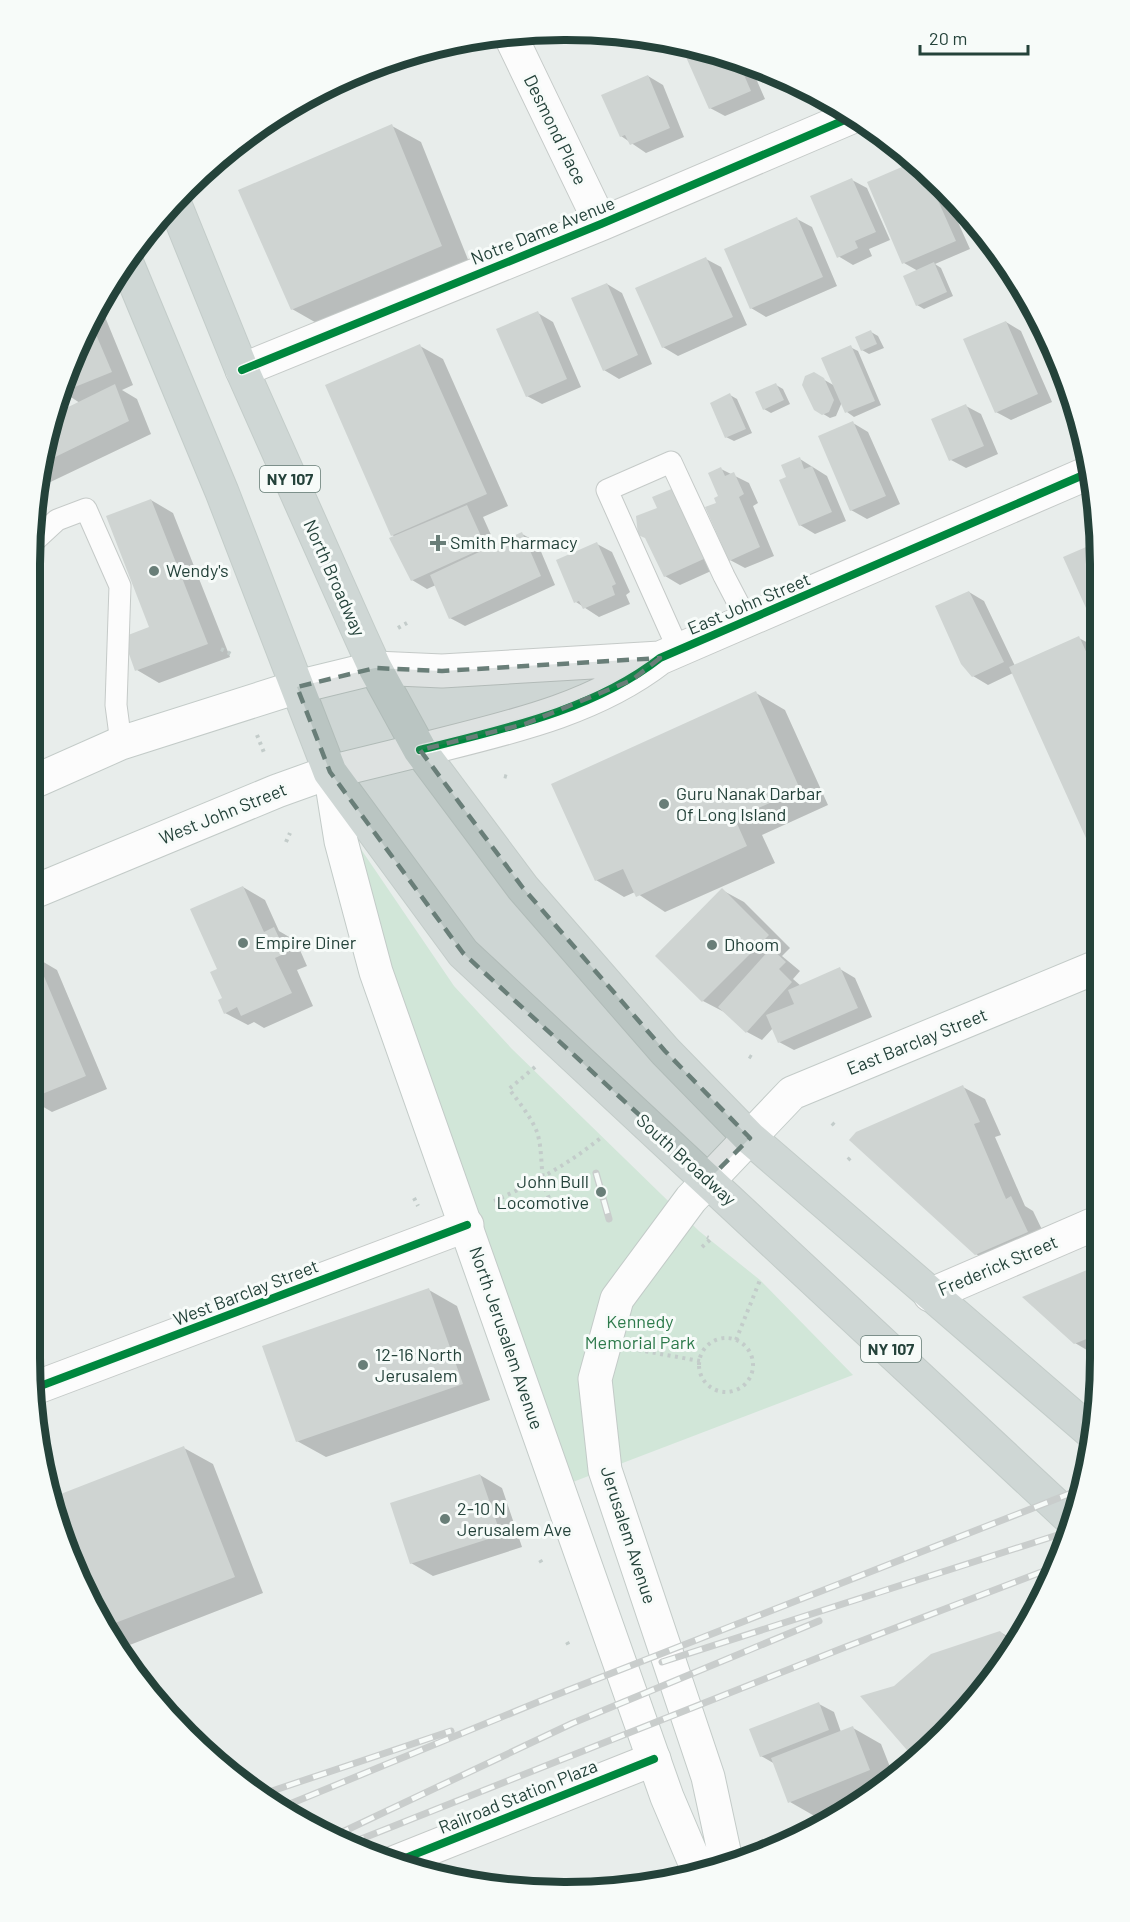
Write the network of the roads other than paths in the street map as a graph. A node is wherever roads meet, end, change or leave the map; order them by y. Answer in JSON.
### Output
{"nodes":[{"id":1,"x":514,"y":43,"type":"edge"},
{"id":2,"x":843,"y":121,"type":"edge"},
{"id":3,"x":178,"y":212,"type":"edge"},
{"id":4,"x":601,"y":224,"type":"junction"},
{"id":5,"x":131,"y":272,"type":"edge"},
{"id":6,"x":242,"y":370,"type":"junction"},
{"id":7,"x":1081,"y":476,"type":"edge"},
{"id":8,"x":42,"y":534,"type":"edge"},
{"id":9,"x":748,"y":622,"type":"junction"},
{"id":10,"x":670,"y":654,"type":"junction"},
{"id":11,"x":375,"y":668,"type":"junction"},
{"id":12,"x":297,"y":687,"type":"junction"},
{"id":13,"x":121,"y":743,"type":"junction"},
{"id":14,"x":420,"y":750,"type":"junction"},
{"id":15,"x":330,"y":772,"type":"junction"},
{"id":16,"x":40,"y":779,"type":"edge"},
{"id":17,"x":40,"y":889,"type":"edge"},
{"id":18,"x":1090,"y":970,"type":"edge"},
{"id":19,"x":750,"y":1138,"type":"junction"},
{"id":20,"x":709,"y":1179,"type":"junction"},
{"id":21,"x":475,"y":1215,"type":"junction"},
{"id":22,"x":1090,"y":1226,"type":"edge"},
{"id":23,"x":930,"y":1295,"type":"junction"},
{"id":24,"x":42,"y":1385,"type":"edge"},
{"id":25,"x":1085,"y":1427,"type":"edge"},
{"id":26,"x":1066,"y":1514,"type":"edge"},
{"id":27,"x":654,"y":1759,"type":"junction"},
{"id":28,"x":407,"y":1857,"type":"edge"},
{"id":29,"x":725,"y":1857,"type":"edge"},
{"id":30,"x":696,"y":1865,"type":"edge"}],
"edges":[{"from":1,"to":4,"type":"main road","name":"Desmond Place"},
{"from":2,"to":4,"type":"main road","name":"Notre Dame Avenue"},
{"from":3,"to":6,"type":"main road","name":"North Broadway","number":"NY 107"},
{"from":4,"to":6,"type":"main road","name":"Notre Dame Avenue"},
{"from":5,"to":12,"type":"main road","number":"NY 107"},
{"from":6,"to":11,"type":"main road","name":"North Broadway","number":"NY 107"},
{"from":7,"to":9,"type":"main road","name":"East John Street"},
{"from":8,"to":13,"type":"lane"},
{"from":9,"to":10,"type":"main road","name":"East John Street"},
{"from":9,"to":10,"type":"lane"},
{"from":10,"to":11,"type":"main road","name":"East John Street"},
{"from":10,"to":14,"type":"main road","name":"East John Street"},
{"from":11,"to":12,"type":"main road"},
{"from":11,"to":14,"type":"main road","name":"North Broadway","number":"NY 107"},
{"from":12,"to":13,"type":"main road"},
{"from":12,"to":15,"type":"main road","number":"NY 107"},
{"from":13,"to":16,"type":"main road"},
{"from":14,"to":15,"type":"main road","name":"West John Street"},
{"from":14,"to":19,"type":"main road","number":"NY 107"},
{"from":15,"to":17,"type":"main road","name":"West John Street"},
{"from":15,"to":20,"type":"main road","name":"South Broadway","number":"NY 107"},
{"from":15,"to":21,"type":"main road","name":"North Jerusalem Avenue"},
{"from":18,"to":19,"type":"main road","name":"East Barclay Street"},
{"from":19,"to":20,"type":"main road","name":"Jerusalem Avenue"},
{"from":19,"to":23,"type":"main road","number":"NY 107"},
{"from":20,"to":26,"type":"main road","name":"South Broadway","number":"NY 107"},
{"from":20,"to":29,"type":"main road","name":"Jerusalem Avenue"},
{"from":21,"to":24,"type":"main road","name":"West Barclay Street"},
{"from":21,"to":27,"type":"main road","name":"North Jerusalem Avenue"},
{"from":22,"to":23,"type":"main road","name":"Frederick Street"},
{"from":23,"to":25,"type":"main road","number":"NY 107"},
{"from":27,"to":28,"type":"main road","name":"Railroad Station Plaza"},
{"from":27,"to":30,"type":"main road","name":"North Jerusalem Avenue"}]}
